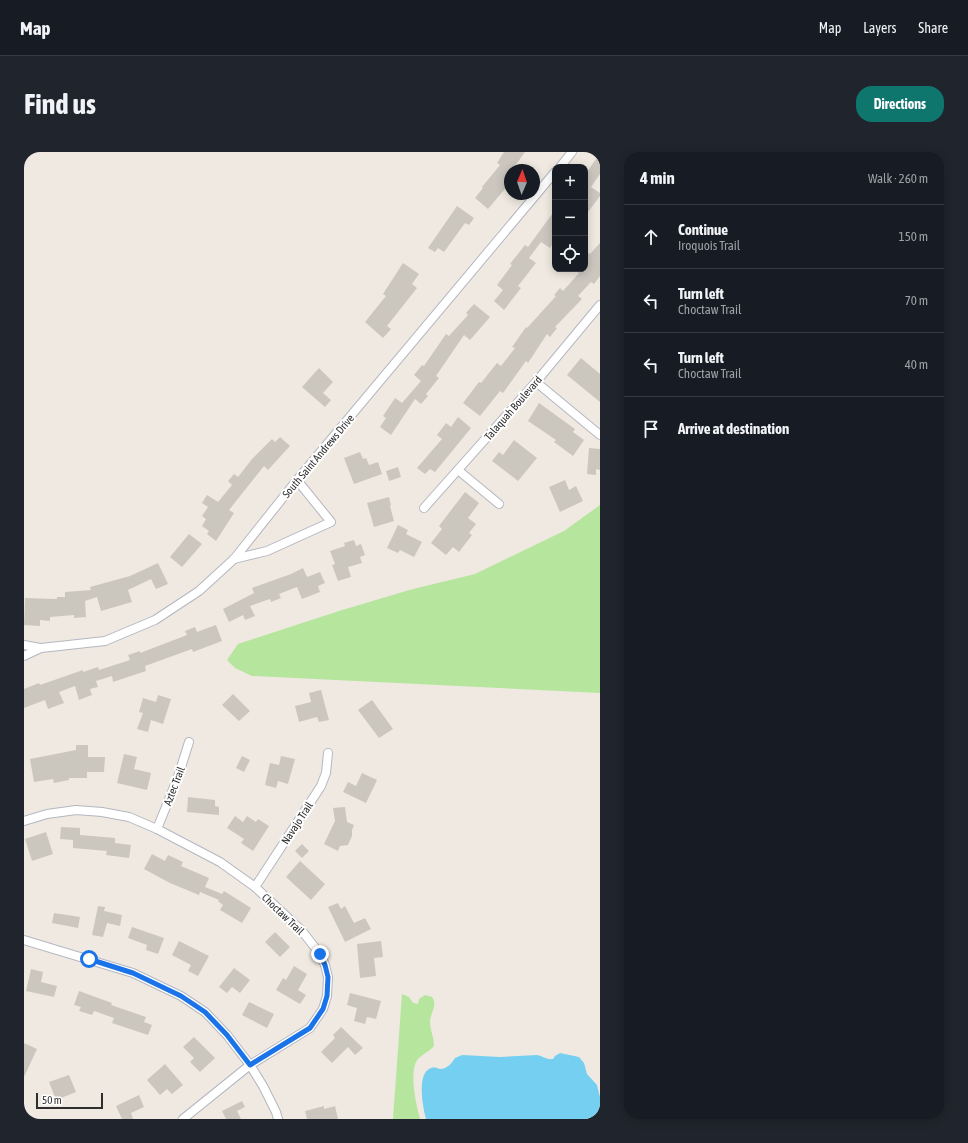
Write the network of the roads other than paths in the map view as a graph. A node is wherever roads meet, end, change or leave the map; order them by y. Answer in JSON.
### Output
{"nodes":[{"id":1,"x":572,"y":152,"type":"edge"},
{"id":2,"x":562,"y":164,"type":"edge"},
{"id":3,"x":552,"y":176,"type":"edge"},
{"id":4,"x":600,"y":305,"type":"edge"},
{"id":5,"x":536,"y":382,"type":"junction"},
{"id":6,"x":600,"y":435,"type":"edge"},
{"id":7,"x":458,"y":470,"type":"junction"},
{"id":8,"x":297,"y":480,"type":"junction"},
{"id":9,"x":499,"y":504,"type":"dead end"},
{"id":10,"x":424,"y":508,"type":"dead end"},
{"id":11,"x":234,"y":559,"type":"junction"},
{"id":12,"x":24,"y":645,"type":"edge"},
{"id":13,"x":41,"y":648,"type":"junction"},
{"id":14,"x":24,"y":656,"type":"edge"},
{"id":15,"x":189,"y":742,"type":"dead end"},
{"id":16,"x":328,"y":753,"type":"dead end"},
{"id":17,"x":24,"y":821,"type":"edge"},
{"id":18,"x":157,"y":829,"type":"junction"},
{"id":19,"x":255,"y":887,"type":"junction"},
{"id":20,"x":24,"y":940,"type":"edge"},
{"id":21,"x":250,"y":1065,"type":"junction"},
{"id":22,"x":184,"y":1119,"type":"edge"},
{"id":23,"x":278,"y":1119,"type":"edge"}],
"edges":[{"from":1,"to":2,"type":"street"},
{"from":3,"to":8,"type":"street","name":"South Saint Andrews Drive"},
{"from":4,"to":5,"type":"street","name":"Talaquah Boulevard"},
{"from":5,"to":6,"type":"street"},
{"from":5,"to":7,"type":"street","name":"Talaquah Boulevard"},
{"from":7,"to":9,"type":"street"},
{"from":7,"to":10,"type":"street","name":"Talaquah Boulevard"},
{"from":8,"to":11,"type":"street","name":"South Saint Andrews Drive"},
{"from":8,"to":11,"type":"street"},
{"from":11,"to":13,"type":"street","name":"South Saint Andrews Drive"},
{"from":12,"to":13,"type":"street"},
{"from":13,"to":14,"type":"street","name":"South Saint Andrews Drive"},
{"from":15,"to":18,"type":"street","name":"Aztec Trail"},
{"from":16,"to":19,"type":"street","name":"Navajo Trail"},
{"from":17,"to":18,"type":"street","name":"Choctaw Trail"},
{"from":18,"to":19,"type":"street","name":"Choctaw Trail"},
{"from":19,"to":21,"type":"street","name":"Choctaw Trail"},
{"from":20,"to":21,"type":"street"},
{"from":21,"to":22,"type":"street","name":"Choctaw Trail"},
{"from":21,"to":23,"type":"street"}]}
